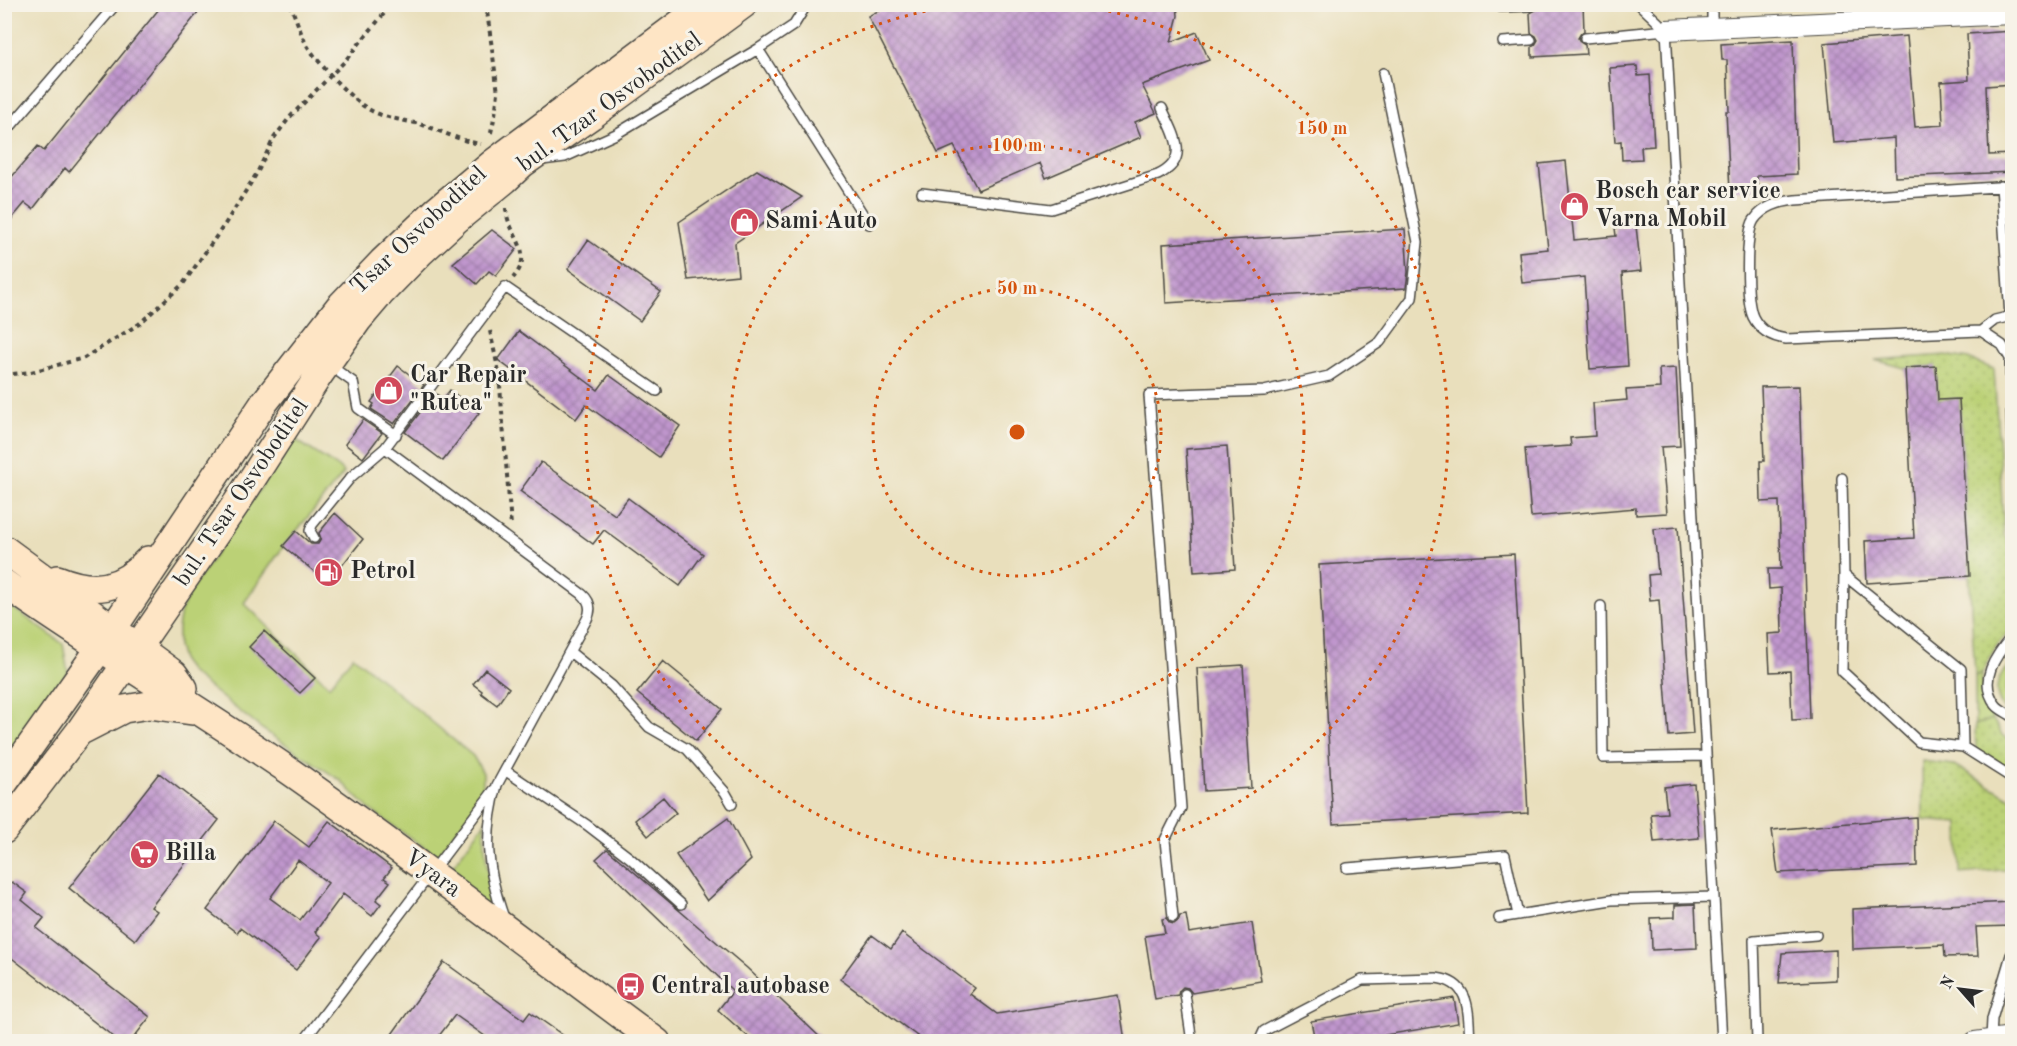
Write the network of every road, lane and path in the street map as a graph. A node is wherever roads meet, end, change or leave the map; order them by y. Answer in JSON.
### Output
{"nodes":[{"id":1,"x":116,"y":4,"type":"edge"},
{"id":2,"x":289,"y":4,"type":"edge"},
{"id":3,"x":392,"y":4,"type":"edge"},
{"id":4,"x":486,"y":4,"type":"edge"},
{"id":5,"x":706,"y":4,"type":"edge"},
{"id":6,"x":744,"y":4,"type":"edge"},
{"id":7,"x":807,"y":4,"type":"edge"},
{"id":8,"x":1639,"y":4,"type":"edge"},
{"id":9,"x":1712,"y":4,"type":"edge"},
{"id":10,"x":1530,"y":6,"type":"edge"},
{"id":11,"x":1501,"y":7,"type":"dead end"},
{"id":12,"x":2013,"y":14,"type":"edge"},
{"id":13,"x":1712,"y":27,"type":"junction"},
{"id":14,"x":1666,"y":30,"type":"junction"},
{"id":15,"x":1585,"y":38,"type":"dead end"},
{"id":16,"x":1531,"y":40,"type":"dead end"},
{"id":17,"x":1503,"y":42,"type":"dead end"},
{"id":18,"x":758,"y":49,"type":"junction"},
{"id":19,"x":1383,"y":73,"type":"dead end"},
{"id":20,"x":332,"y":75,"type":"junction"},
{"id":21,"x":1162,"y":108,"type":"dead end"},
{"id":22,"x":4,"y":134,"type":"edge"},
{"id":23,"x":513,"y":172,"type":"junction"},
{"id":24,"x":2001,"y":186,"type":"junction"},
{"id":25,"x":2013,"y":186,"type":"edge"},
{"id":26,"x":922,"y":193,"type":"dead end"},
{"id":27,"x":869,"y":224,"type":"dead end"},
{"id":28,"x":505,"y":286,"type":"junction"},
{"id":29,"x":488,"y":311,"type":"junction"},
{"id":30,"x":2011,"y":316,"type":"edge"},
{"id":31,"x":1981,"y":331,"type":"junction"},
{"id":32,"x":2012,"y":359,"type":"edge"},
{"id":33,"x":327,"y":364,"type":"junction"},
{"id":34,"x":4,"y":375,"type":"edge"},
{"id":35,"x":657,"y":391,"type":"dead end"},
{"id":36,"x":396,"y":435,"type":"junction"},
{"id":37,"x":2013,"y":439,"type":"edge"},
{"id":38,"x":386,"y":448,"type":"junction"},
{"id":39,"x":1842,"y":478,"type":"dead end"},
{"id":40,"x":327,"y":506,"type":"junction"},
{"id":41,"x":189,"y":514,"type":"junction"},
{"id":42,"x":330,"y":519,"type":"dead end"},
{"id":43,"x":314,"y":538,"type":"dead end"},
{"id":44,"x":512,"y":542,"type":"junction"},
{"id":45,"x":4,"y":549,"type":"edge"},
{"id":46,"x":31,"y":569,"type":"junction"},
{"id":47,"x":1844,"y":575,"type":"junction"},
{"id":48,"x":4,"y":583,"type":"edge"},
{"id":49,"x":1601,"y":606,"type":"dead end"},
{"id":50,"x":2013,"y":636,"type":"edge"},
{"id":51,"x":106,"y":638,"type":"junction"},
{"id":52,"x":570,"y":652,"type":"junction"},
{"id":53,"x":132,"y":656,"type":"junction"},
{"id":54,"x":203,"y":713,"type":"junction"},
{"id":55,"x":2013,"y":716,"type":"edge"},
{"id":56,"x":79,"y":732,"type":"junction"},
{"id":57,"x":1963,"y":747,"type":"junction"},
{"id":58,"x":1706,"y":756,"type":"junction"},
{"id":59,"x":506,"y":771,"type":"junction"},
{"id":60,"x":2013,"y":778,"type":"edge"},
{"id":61,"x":4,"y":783,"type":"edge"},
{"id":62,"x":497,"y":785,"type":"junction"},
{"id":63,"x":732,"y":804,"type":"dead end"},
{"id":64,"x":4,"y":830,"type":"edge"},
{"id":65,"x":1347,"y":868,"type":"dead end"},
{"id":66,"x":432,"y":874,"type":"junction"},
{"id":67,"x":1714,"y":897,"type":"junction"},
{"id":68,"x":681,"y":904,"type":"dead end"},
{"id":69,"x":1518,"y":915,"type":"junction"},
{"id":70,"x":1173,"y":917,"type":"dead end"},
{"id":71,"x":1499,"y":918,"type":"dead end"},
{"id":72,"x":509,"y":932,"type":"junction"},
{"id":73,"x":1816,"y":935,"type":"dead end"},
{"id":74,"x":2011,"y":955,"type":"edge"},
{"id":75,"x":1185,"y":994,"type":"dead end"},
{"id":76,"x":2013,"y":1037,"type":"edge"},
{"id":77,"x":1983,"y":1040,"type":"edge"},
{"id":78,"x":303,"y":1041,"type":"edge"},
{"id":79,"x":657,"y":1041,"type":"edge"},
{"id":80,"x":1192,"y":1041,"type":"edge"},
{"id":81,"x":1259,"y":1041,"type":"edge"},
{"id":82,"x":1470,"y":1041,"type":"edge"},
{"id":83,"x":1722,"y":1041,"type":"edge"},
{"id":84,"x":1757,"y":1041,"type":"edge"}],
"edges":[{"from":1,"to":22,"type":"lane"},
{"from":2,"to":20,"type":"path"},
{"from":3,"to":20,"type":"path"},
{"from":4,"to":20,"type":"path"},
{"from":5,"to":41,"type":"main road","name":"Tsar Osvoboditel"},
{"from":6,"to":23,"type":"main road","name":"bul. Tzar Osvoboditel"},
{"from":7,"to":18,"type":"lane"},
{"from":8,"to":14,"type":"lane"},
{"from":9,"to":13,"type":"lane"},
{"from":10,"to":11,"type":"lane"},
{"from":12,"to":13,"type":"street"},
{"from":13,"to":14,"type":"street"},
{"from":14,"to":15,"type":"lane"},
{"from":14,"to":58,"type":"lane"},
{"from":16,"to":17,"type":"lane"},
{"from":18,"to":23,"type":"lane"},
{"from":18,"to":27,"type":"lane"},
{"from":19,"to":70,"type":"lane"},
{"from":20,"to":34,"type":"path"},
{"from":21,"to":26,"type":"lane"},
{"from":23,"to":28,"type":"path"},
{"from":23,"to":33,"type":"main road","name":"bul. Tsar Osvoboditel"},
{"from":24,"to":25,"type":"lane"},
{"from":24,"to":30,"type":"lane"},
{"from":24,"to":31,"type":"lane"},
{"from":28,"to":29,"type":"lane"},
{"from":28,"to":35,"type":"lane"},
{"from":29,"to":36,"type":"lane"},
{"from":29,"to":44,"type":"path"},
{"from":30,"to":31,"type":"lane"},
{"from":31,"to":32,"type":"lane"},
{"from":32,"to":37,"type":"lane"},
{"from":33,"to":36,"type":"lane"},
{"from":33,"to":53,"type":"main road","name":"bul. Tsar Osvoboditel"},
{"from":36,"to":38,"type":"lane"},
{"from":38,"to":40,"type":"lane"},
{"from":38,"to":44,"type":"lane"},
{"from":39,"to":47,"type":"lane"},
{"from":40,"to":42,"type":"lane"},
{"from":40,"to":43,"type":"lane"},
{"from":41,"to":46,"type":"main road"},
{"from":41,"to":51,"type":"main road","name":"bul. Tsar Osvoboditel"},
{"from":44,"to":52,"type":"lane"},
{"from":45,"to":46,"type":"main road"},
{"from":46,"to":51,"type":"main road"},
{"from":47,"to":57,"type":"lane"},
{"from":47,"to":57,"type":"lane"},
{"from":48,"to":51,"type":"main road"},
{"from":49,"to":58,"type":"lane"},
{"from":50,"to":55,"type":"lane"},
{"from":51,"to":53,"type":"main road","name":"Vyara"},
{"from":51,"to":61,"type":"main road","name":"bul. Tsar Osvoboditel"},
{"from":52,"to":59,"type":"lane"},
{"from":52,"to":63,"type":"lane"},
{"from":53,"to":54,"type":"main road","name":"Vyara"},
{"from":53,"to":56,"type":"main road","name":"bul. Tsar Osvoboditel"},
{"from":54,"to":56,"type":"main road"},
{"from":54,"to":66,"type":"main road","name":"Vyara"},
{"from":56,"to":64,"type":"main road","name":"bul. Tsar Osvoboditel"},
{"from":57,"to":60,"type":"lane"},
{"from":58,"to":67,"type":"lane"},
{"from":59,"to":62,"type":"lane"},
{"from":59,"to":68,"type":"lane"},
{"from":62,"to":66,"type":"lane"},
{"from":62,"to":72,"type":"lane"},
{"from":65,"to":69,"type":"lane"},
{"from":66,"to":72,"type":"main road","name":"Vyara"},
{"from":66,"to":78,"type":"lane"},
{"from":67,"to":69,"type":"lane"},
{"from":67,"to":83,"type":"lane"},
{"from":69,"to":71,"type":"lane"},
{"from":72,"to":79,"type":"main road","name":"Vyara"},
{"from":73,"to":84,"type":"lane"},
{"from":74,"to":77,"type":"lane"},
{"from":75,"to":80,"type":"lane"},
{"from":76,"to":77,"type":"street"},
{"from":81,"to":82,"type":"lane"}]}
